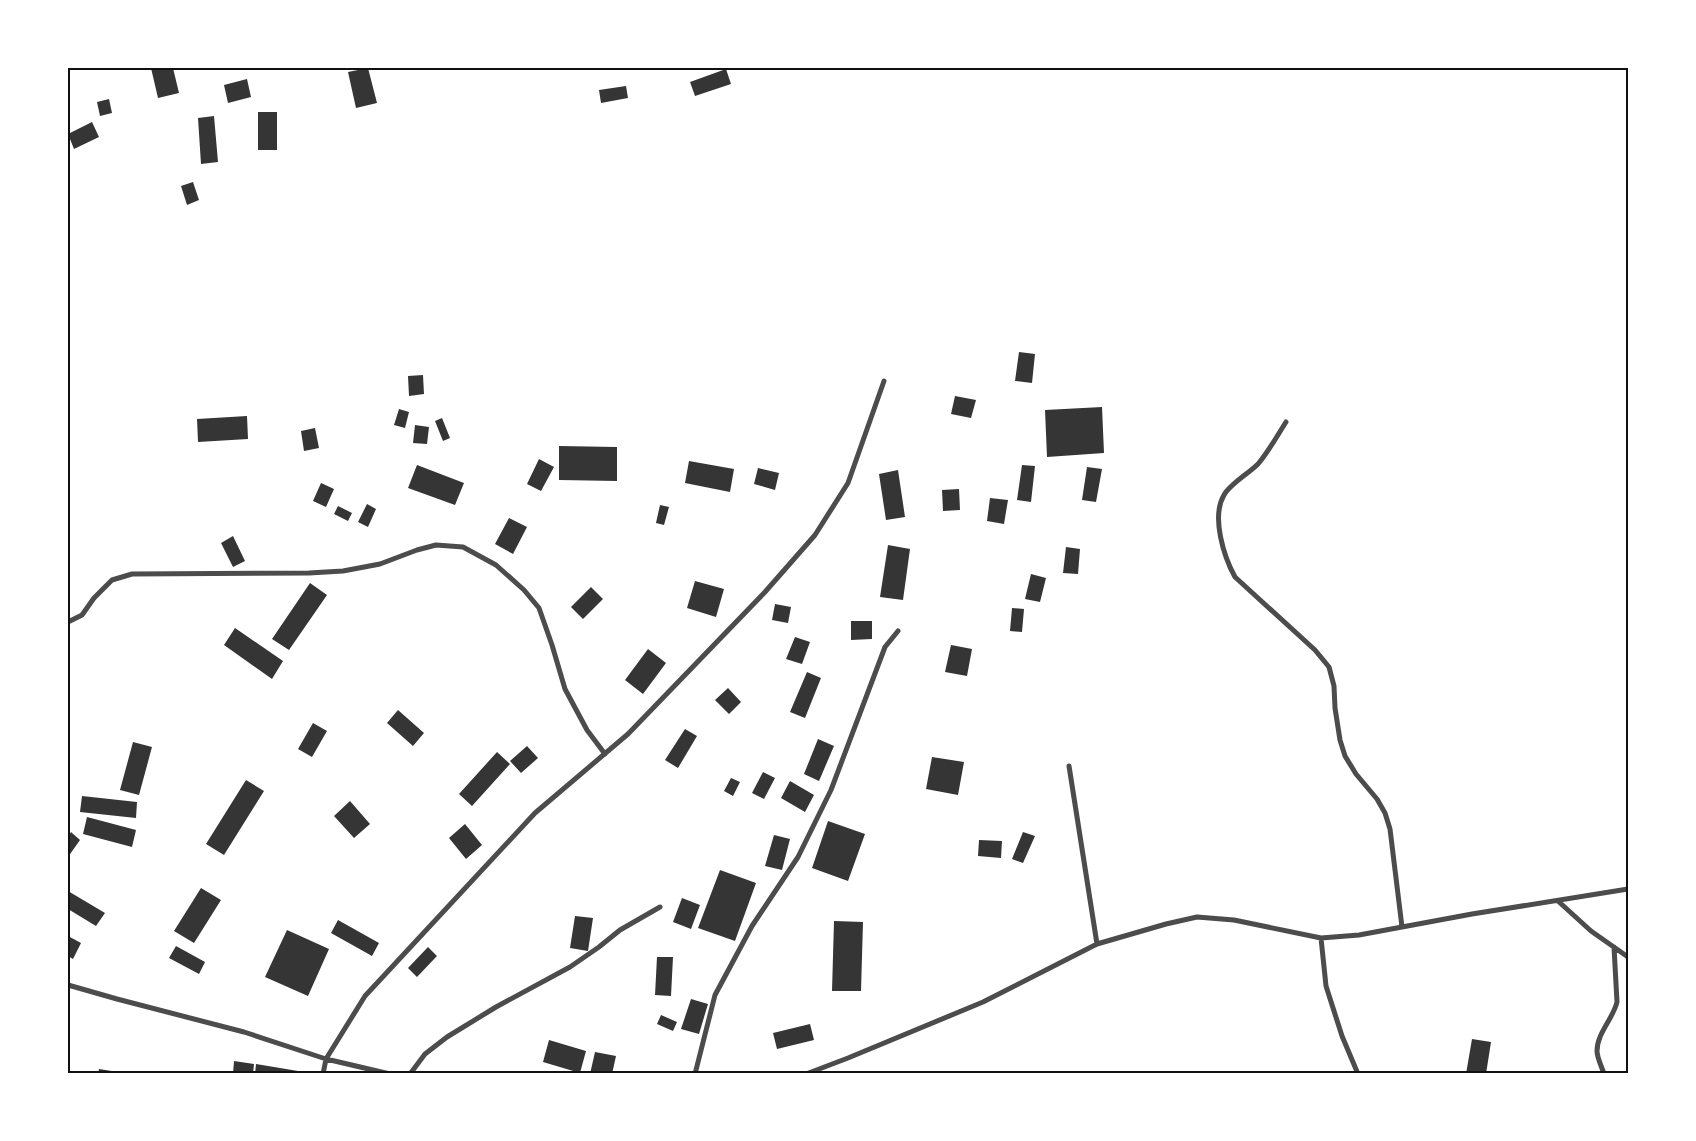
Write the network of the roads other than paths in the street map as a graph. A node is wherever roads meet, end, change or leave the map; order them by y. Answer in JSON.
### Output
{"nodes":[{"id":1,"x":884,"y":382,"type":"dead end"},
{"id":2,"x":1286,"y":422,"type":"dead end"},
{"id":3,"x":68,"y":622,"type":"edge"},
{"id":4,"x":898,"y":631,"type":"dead end"},
{"id":5,"x":605,"y":754,"type":"junction"},
{"id":6,"x":1069,"y":766,"type":"dead end"},
{"id":7,"x":1628,"y":889,"type":"edge"},
{"id":8,"x":1558,"y":900,"type":"junction"},
{"id":9,"x":660,"y":907,"type":"dead end"},
{"id":10,"x":1402,"y":927,"type":"junction"},
{"id":11,"x":1321,"y":938,"type":"junction"},
{"id":12,"x":1097,"y":944,"type":"junction"},
{"id":13,"x":1614,"y":948,"type":"junction"},
{"id":14,"x":1628,"y":957,"type":"edge"},
{"id":15,"x":68,"y":984,"type":"edge"},
{"id":16,"x":326,"y":1059,"type":"junction"},
{"id":17,"x":323,"y":1074,"type":"edge"},
{"id":18,"x":390,"y":1074,"type":"edge"},
{"id":19,"x":410,"y":1074,"type":"edge"},
{"id":20,"x":695,"y":1074,"type":"edge"},
{"id":21,"x":806,"y":1074,"type":"edge"},
{"id":22,"x":1358,"y":1074,"type":"edge"},
{"id":23,"x":1604,"y":1074,"type":"edge"}],
"edges":[{"from":1,"to":5,"type":"street"},
{"from":2,"to":10,"type":"street"},
{"from":3,"to":5,"type":"street"},
{"from":4,"to":20,"type":"street"},
{"from":5,"to":16,"type":"street"},
{"from":6,"to":12,"type":"street"},
{"from":7,"to":8,"type":"street"},
{"from":8,"to":10,"type":"street"},
{"from":8,"to":13,"type":"street"},
{"from":9,"to":19,"type":"street"},
{"from":10,"to":11,"type":"street"},
{"from":11,"to":12,"type":"street"},
{"from":11,"to":22,"type":"street"},
{"from":12,"to":21,"type":"street"},
{"from":13,"to":14,"type":"street"},
{"from":13,"to":23,"type":"street"},
{"from":15,"to":16,"type":"street"},
{"from":16,"to":17,"type":"street"},
{"from":16,"to":18,"type":"street"}]}
